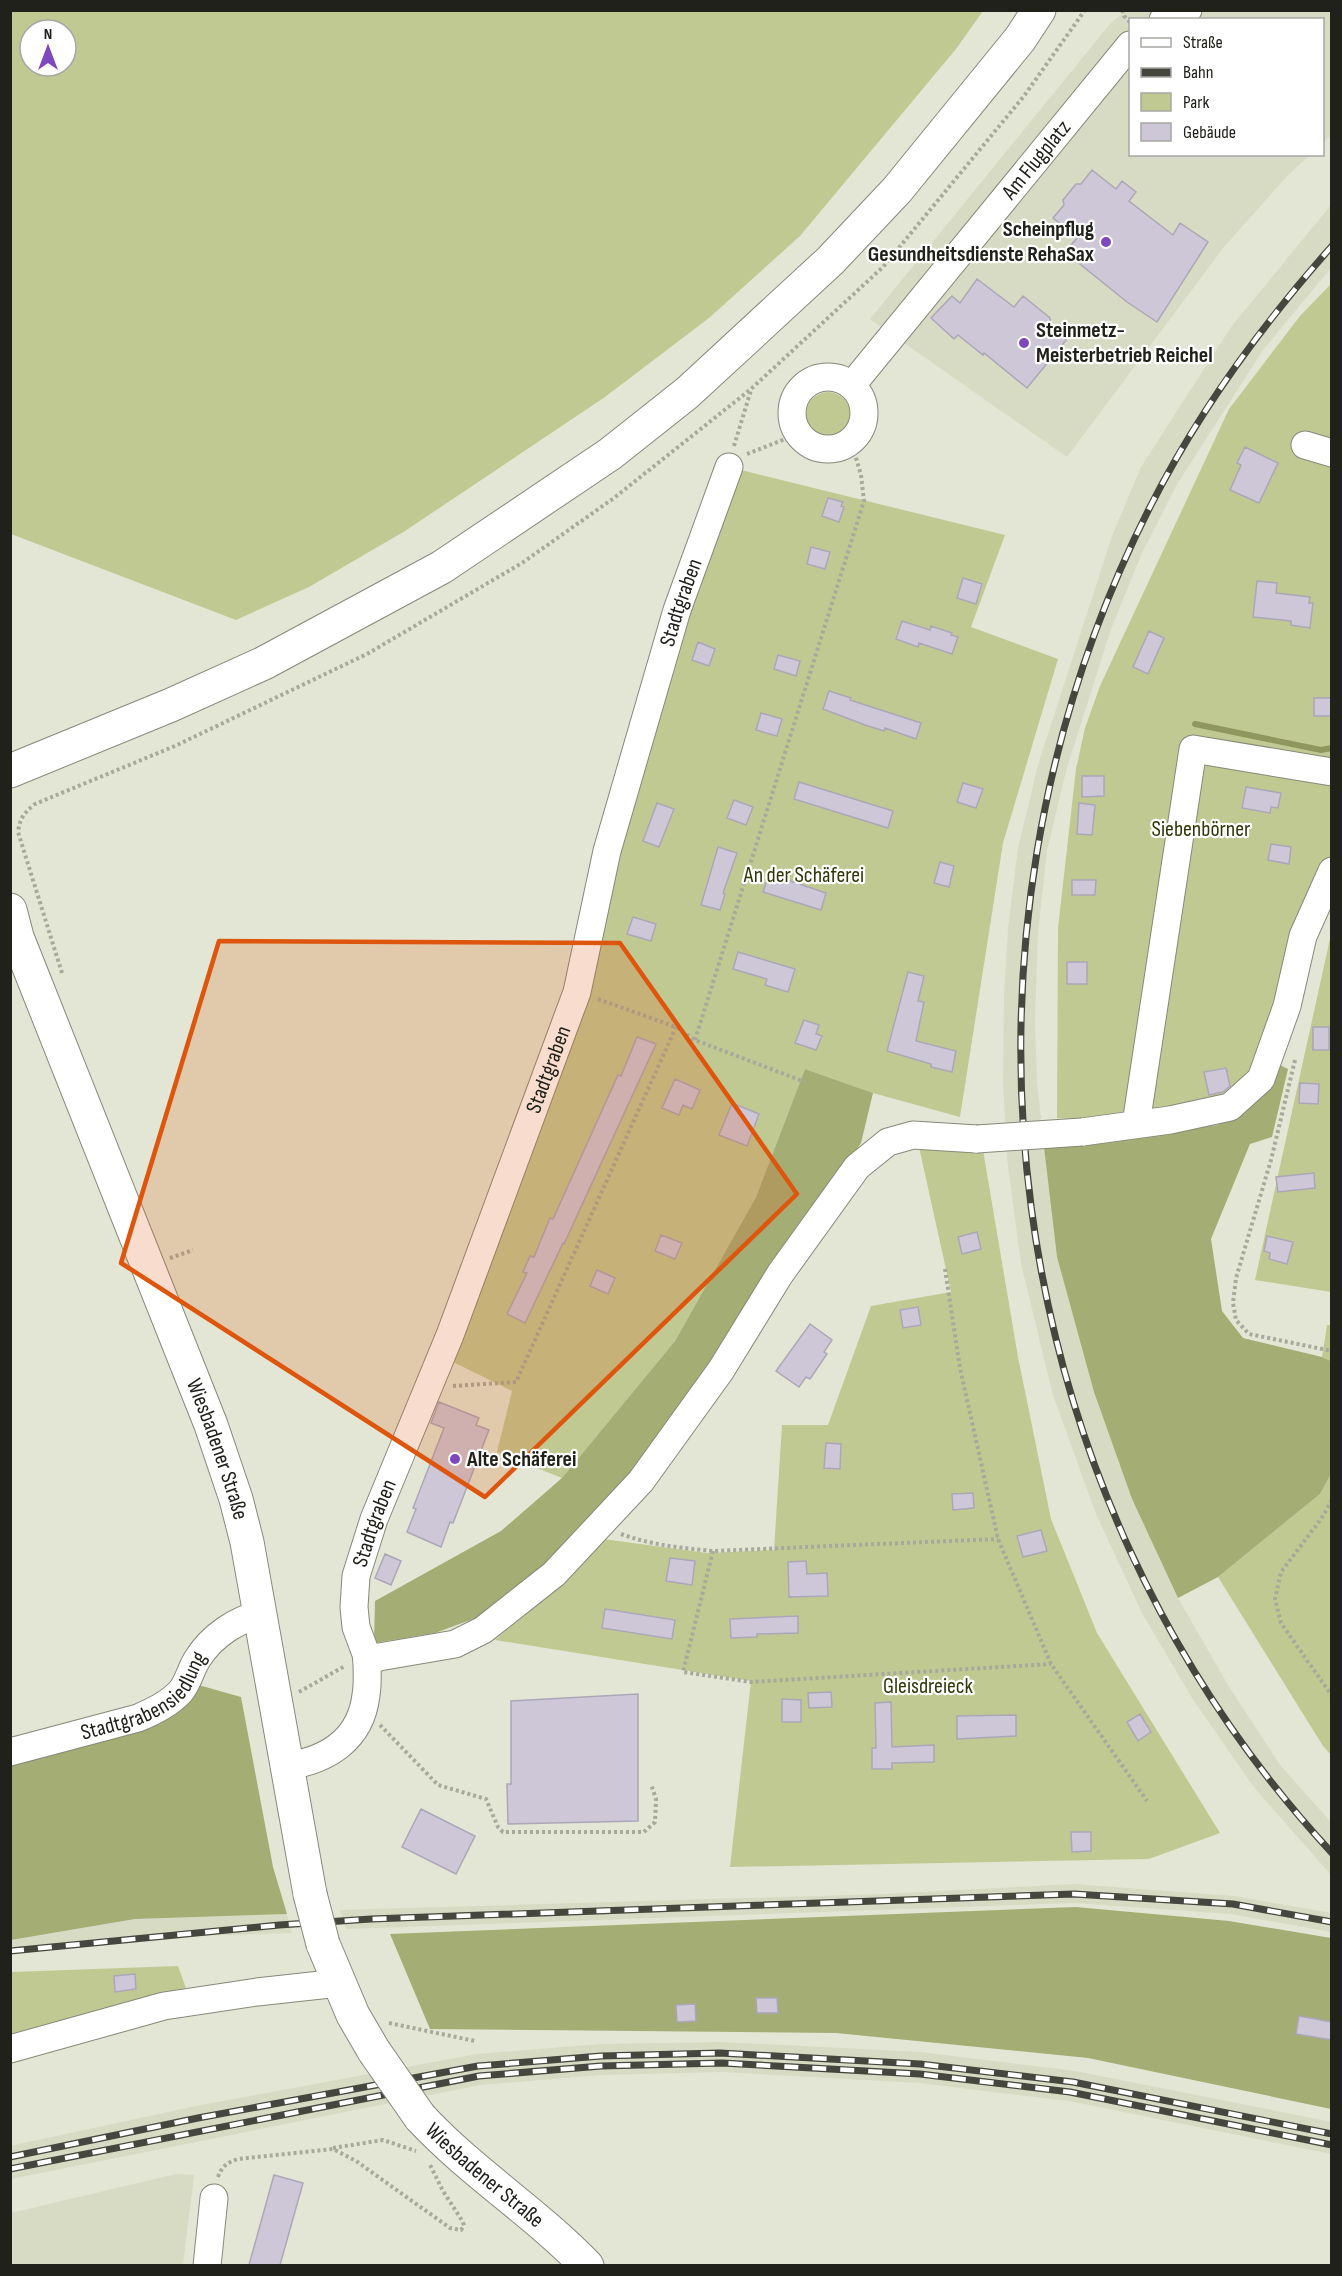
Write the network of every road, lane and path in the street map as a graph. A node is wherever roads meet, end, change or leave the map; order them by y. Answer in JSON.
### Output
{"nodes":[{"id":1,"x":1039,"y":10,"type":"edge"},
{"id":2,"x":1084,"y":10,"type":"edge"},
{"id":3,"x":1188,"y":10,"type":"edge"},
{"id":4,"x":1166,"y":18,"type":"edge"},
{"id":5,"x":1129,"y":47,"type":"edge"},
{"id":6,"x":852,"y":386,"type":"junction"},
{"id":7,"x":751,"y":390,"type":"junction"},
{"id":8,"x":798,"y":434,"type":"junction"},
{"id":9,"x":851,"y":441,"type":"junction"},
{"id":10,"x":1305,"y":445,"type":"dead end"},
{"id":11,"x":1332,"y":453,"type":"edge"},
{"id":12,"x":729,"y":464,"type":"junction"},
{"id":13,"x":10,"y":771,"type":"edge"},
{"id":14,"x":1332,"y":772,"type":"edge"},
{"id":15,"x":1332,"y":871,"type":"edge"},
{"id":16,"x":13,"y":924,"type":"edge"},
{"id":17,"x":64,"y":980,"type":"dead end"},
{"id":18,"x":578,"y":992,"type":"junction"},
{"id":19,"x":676,"y":1028,"type":"junction"},
{"id":20,"x":695,"y":1040,"type":"junction"},
{"id":21,"x":1295,"y":1057,"type":"dead end"},
{"id":22,"x":805,"y":1082,"type":"dead end"},
{"id":23,"x":1136,"y":1124,"type":"junction"},
{"id":24,"x":945,"y":1269,"type":"dead end"},
{"id":25,"x":1332,"y":1351,"type":"edge"},
{"id":26,"x":428,"y":1388,"type":"junction"},
{"id":27,"x":1332,"y":1500,"type":"edge"},
{"id":28,"x":601,"y":1526,"type":"junction"},
{"id":29,"x":998,"y":1539,"type":"junction"},
{"id":30,"x":713,"y":1551,"type":"junction"},
{"id":31,"x":261,"y":1614,"type":"junction"},
{"id":32,"x":367,"y":1658,"type":"junction"},
{"id":33,"x":1051,"y":1664,"type":"junction"},
{"id":34,"x":293,"y":1684,"type":"dead end"},
{"id":35,"x":1332,"y":1696,"type":"edge"},
{"id":36,"x":362,"y":1715,"type":"junction"},
{"id":37,"x":10,"y":1752,"type":"edge"},
{"id":38,"x":287,"y":1766,"type":"junction"},
{"id":39,"x":651,"y":1784,"type":"dead end"},
{"id":40,"x":1147,"y":1801,"type":"dead end"},
{"id":41,"x":339,"y":1983,"type":"junction"},
{"id":42,"x":379,"y":2037,"type":"junction"},
{"id":43,"x":475,"y":2041,"type":"dead end"},
{"id":44,"x":10,"y":2049,"type":"edge"},
{"id":45,"x":333,"y":2148,"type":"junction"},
{"id":46,"x":416,"y":2151,"type":"dead end"},
{"id":47,"x":427,"y":2157,"type":"dead end"},
{"id":48,"x":214,"y":2198,"type":"joint"},
{"id":49,"x":207,"y":2265,"type":"edge"},
{"id":50,"x":587,"y":2265,"type":"edge"}],
"edges":[{"from":1,"to":13,"type":"main road"},
{"from":2,"to":7,"type":"path"},
{"from":3,"to":4,"type":"street"},
{"from":5,"to":6,"type":"street","name":"Am Flugplatz"},
{"from":6,"to":8,"type":"street"},
{"from":6,"to":9,"type":"street"},
{"from":7,"to":12,"type":"path"},
{"from":7,"to":17,"type":"path"},
{"from":8,"to":9,"type":"street"},
{"from":8,"to":12,"type":"path"},
{"from":9,"to":20,"type":"path"},
{"from":10,"to":11,"type":"street"},
{"from":12,"to":18,"type":"street","name":"Stadtgraben"},
{"from":14,"to":23,"type":"street"},
{"from":15,"to":23,"type":"street"},
{"from":16,"to":31,"type":"main road","name":"Wiesbadener Straße"},
{"from":18,"to":19,"type":"path"},
{"from":18,"to":26,"type":"street","name":"Stadtgraben"},
{"from":19,"to":20,"type":"path"},
{"from":19,"to":26,"type":"path"},
{"from":20,"to":22,"type":"path"},
{"from":21,"to":25,"type":"path"},
{"from":23,"to":28,"type":"street","bridge":true},
{"from":24,"to":29,"type":"path"},
{"from":26,"to":32,"type":"street","name":"Stadtgraben"},
{"from":27,"to":35,"type":"path"},
{"from":28,"to":30,"type":"path"},
{"from":28,"to":32,"type":"street"},
{"from":29,"to":30,"type":"path"},
{"from":29,"to":33,"type":"path"},
{"from":30,"to":33,"type":"path"},
{"from":31,"to":37,"type":"street","name":"Stadtgrabensiedlung"},
{"from":31,"to":38,"type":"main road","name":"Wiesbadener Straße"},
{"from":32,"to":34,"type":"path"},
{"from":32,"to":36,"type":"street","name":"Stadtgraben"},
{"from":33,"to":40,"type":"path"},
{"from":36,"to":38,"type":"street","name":"Stadtgraben"},
{"from":36,"to":39,"type":"path"},
{"from":38,"to":41,"type":"main road","name":"Wiesbadener Straße","bridge":true},
{"from":41,"to":42,"type":"main road","name":"Wiesbadener Straße"},
{"from":41,"to":44,"type":"street"},
{"from":42,"to":43,"type":"path"},
{"from":42,"to":50,"type":"main road","name":"Wiesbadener Straße","bridge":true},
{"from":45,"to":46,"type":"path"},
{"from":45,"to":47,"type":"path"},
{"from":45,"to":48,"type":"path"},
{"from":48,"to":49,"type":"street"}]}
